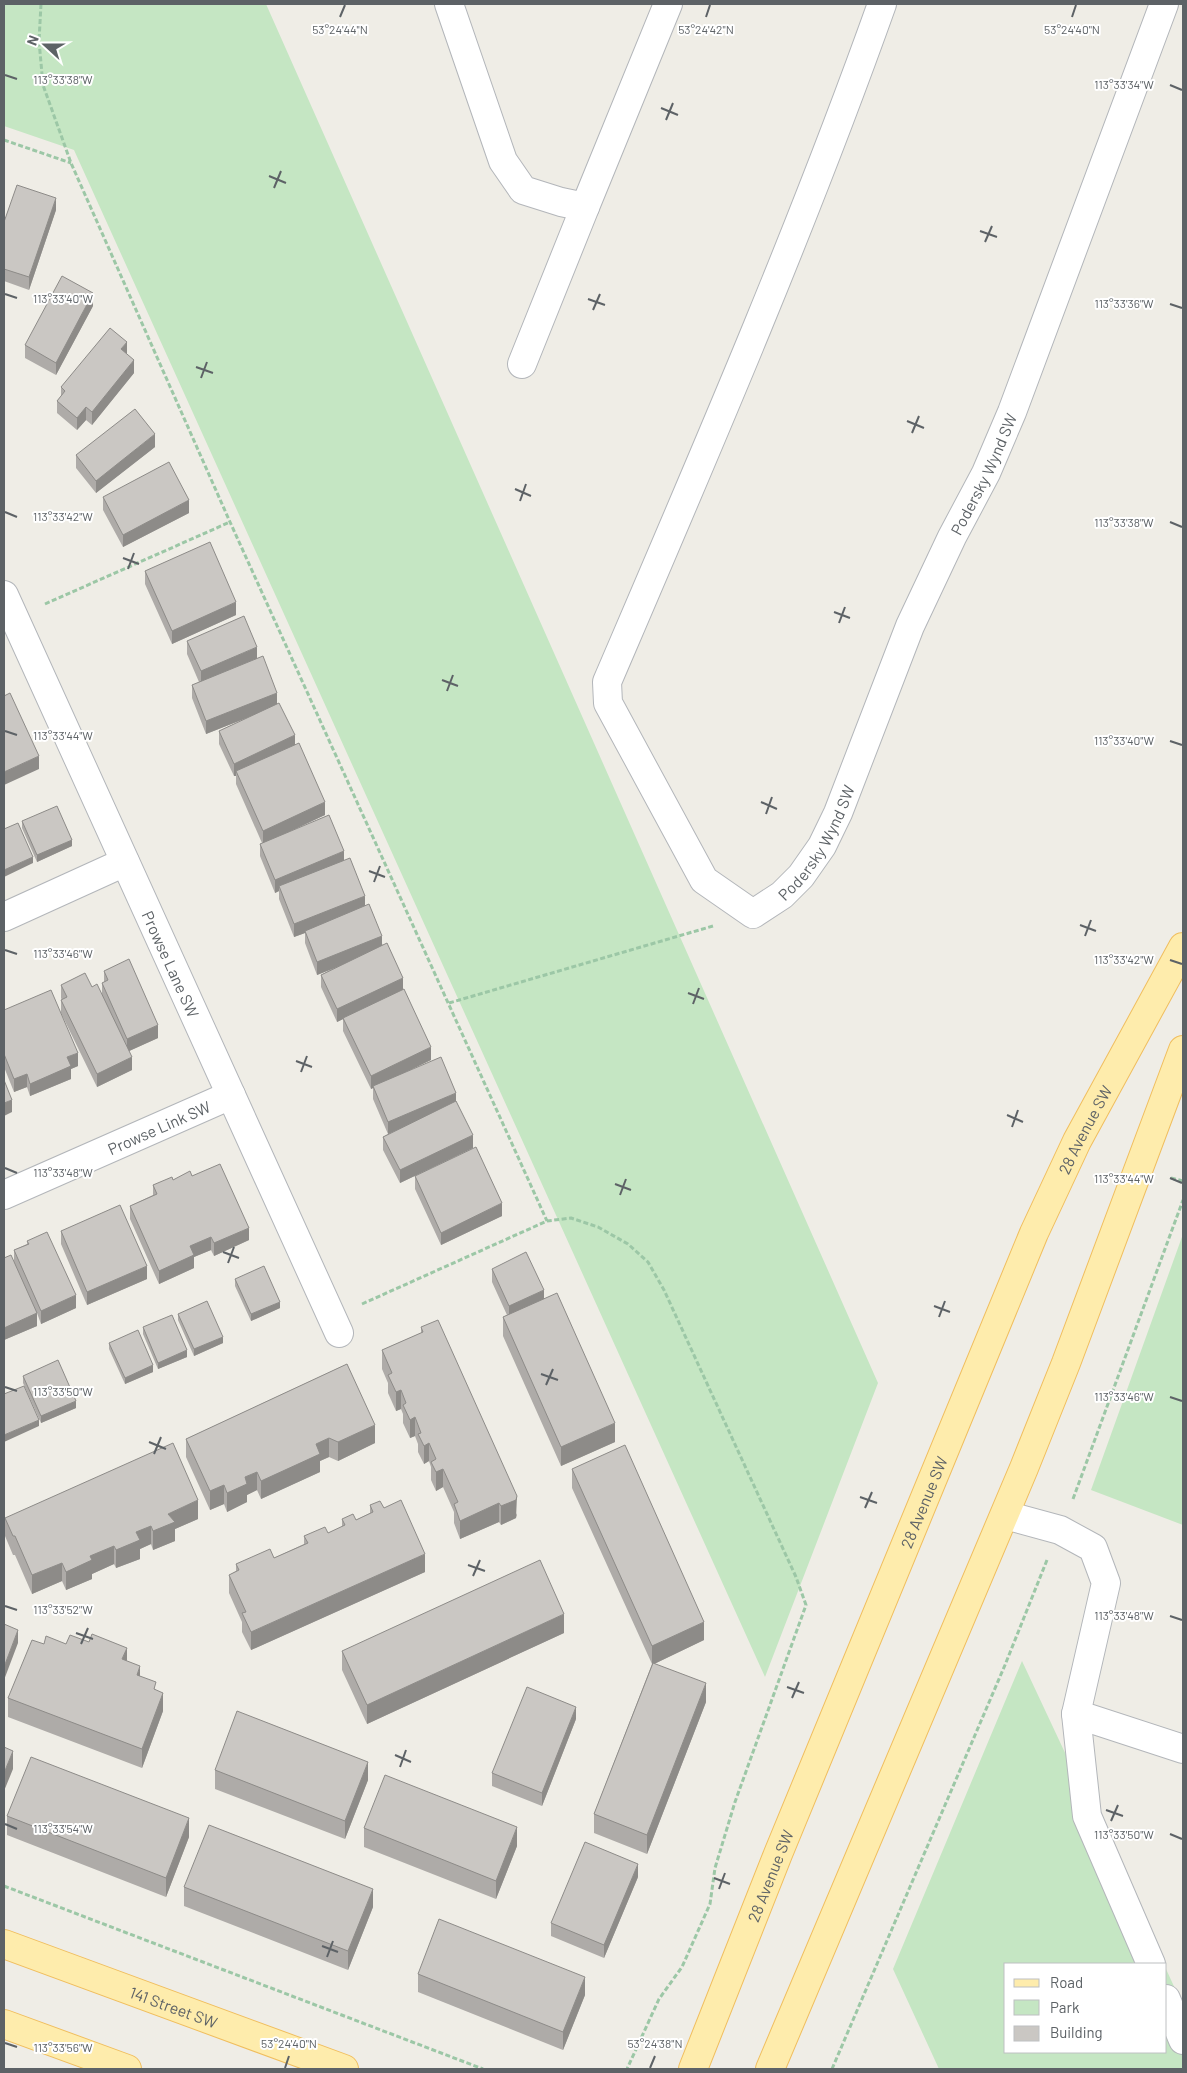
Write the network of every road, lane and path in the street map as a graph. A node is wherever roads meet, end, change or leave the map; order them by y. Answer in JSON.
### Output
{"nodes":[{"id":1,"x":41,"y":4,"type":"edge"},
{"id":2,"x":448,"y":4,"type":"edge"},
{"id":3,"x":668,"y":4,"type":"edge"},
{"id":4,"x":882,"y":4,"type":"edge"},
{"id":5,"x":1164,"y":4,"type":"edge"},
{"id":6,"x":4,"y":140,"type":"edge"},
{"id":7,"x":71,"y":163,"type":"junction"},
{"id":8,"x":585,"y":207,"type":"junction"},
{"id":9,"x":522,"y":364,"type":"dead end"},
{"id":10,"x":230,"y":522,"type":"junction"},
{"id":11,"x":7,"y":612,"type":"edge"},
{"id":12,"x":125,"y":862,"type":"junction"},
{"id":13,"x":753,"y":914,"type":"junction"},
{"id":14,"x":4,"y":917,"type":"edge"},
{"id":15,"x":1183,"y":947,"type":"edge"},
{"id":16,"x":449,"y":1002,"type":"junction"},
{"id":17,"x":1183,"y":1050,"type":"edge"},
{"id":18,"x":231,"y":1095,"type":"junction"},
{"id":19,"x":4,"y":1195,"type":"edge"},
{"id":20,"x":1183,"y":1200,"type":"edge"},
{"id":21,"x":547,"y":1221,"type":"junction"},
{"id":22,"x":335,"y":1325,"type":"joint"},
{"id":23,"x":1072,"y":1501,"type":"dead end"},
{"id":24,"x":1005,"y":1515,"type":"junction"},
{"id":25,"x":1046,"y":1561,"type":"dead end"},
{"id":26,"x":1076,"y":1714,"type":"junction"},
{"id":27,"x":1183,"y":1749,"type":"edge"},
{"id":28,"x":4,"y":1886,"type":"edge"},
{"id":29,"x":4,"y":1944,"type":"edge"},
{"id":30,"x":1151,"y":1963,"type":"edge"},
{"id":31,"x":1167,"y":2001,"type":"edge"},
{"id":32,"x":4,"y":2024,"type":"edge"},
{"id":33,"x":1183,"y":2040,"type":"edge"},
{"id":34,"x":127,"y":2069,"type":"edge"},
{"id":35,"x":344,"y":2069,"type":"edge"},
{"id":36,"x":483,"y":2069,"type":"edge"},
{"id":37,"x":627,"y":2069,"type":"edge"},
{"id":38,"x":693,"y":2069,"type":"edge"},
{"id":39,"x":770,"y":2069,"type":"edge"},
{"id":40,"x":832,"y":2069,"type":"edge"}],
"edges":[{"from":1,"to":7,"type":"path"},
{"from":2,"to":8,"type":"street"},
{"from":3,"to":8,"type":"street"},
{"from":4,"to":13,"type":"street"},
{"from":5,"to":13,"type":"street","name":"Podersky Wynd SW"},
{"from":6,"to":7,"type":"path"},
{"from":7,"to":10,"type":"path"},
{"from":8,"to":9,"type":"street"},
{"from":10,"to":11,"type":"path"},
{"from":10,"to":16,"type":"path"},
{"from":11,"to":12,"type":"street","name":"Prowse Lane SW"},
{"from":12,"to":14,"type":"street"},
{"from":12,"to":18,"type":"street","name":"Prowse Lane SW"},
{"from":13,"to":16,"type":"path"},
{"from":15,"to":38,"type":"main road","name":"28 Avenue SW"},
{"from":16,"to":21,"type":"path"},
{"from":17,"to":24,"type":"main road"},
{"from":18,"to":19,"type":"street","name":"Prowse Link SW"},
{"from":18,"to":22,"type":"street","name":"Prowse Lane SW"},
{"from":20,"to":23,"type":"path"},
{"from":21,"to":22,"type":"path"},
{"from":21,"to":37,"type":"path"},
{"from":24,"to":26,"type":"street"},
{"from":24,"to":39,"type":"main road"},
{"from":25,"to":40,"type":"path"},
{"from":26,"to":27,"type":"street"},
{"from":26,"to":30,"type":"street"},
{"from":28,"to":36,"type":"path"},
{"from":29,"to":35,"type":"main road","name":"141 Street SW"},
{"from":31,"to":33,"type":"street"},
{"from":32,"to":34,"type":"main road"}]}
